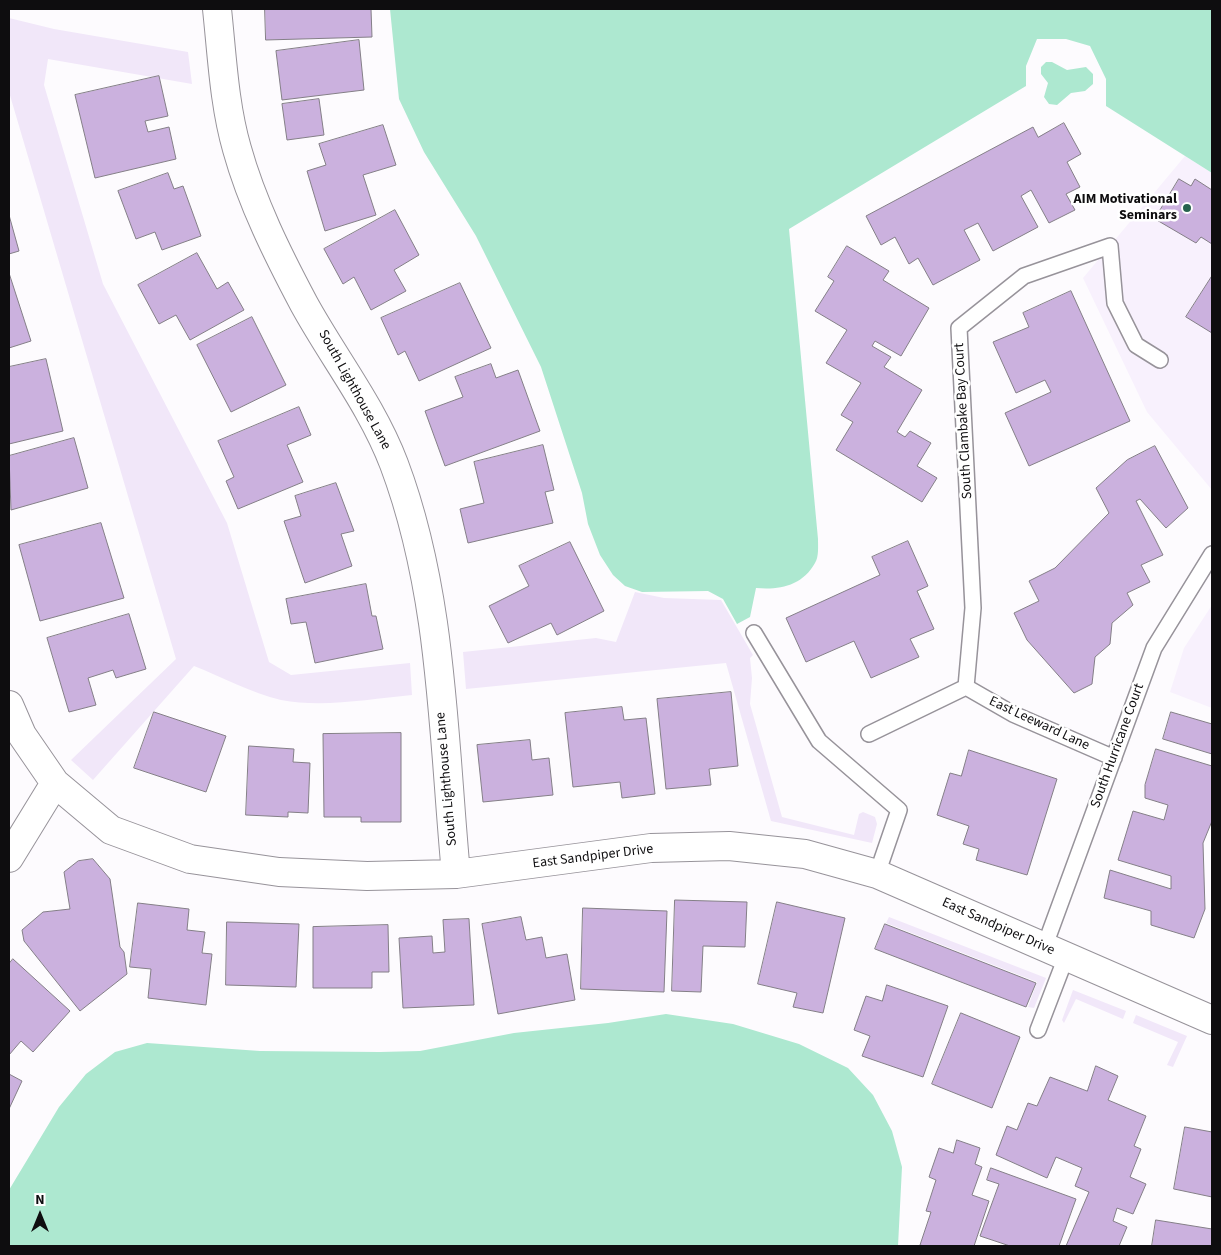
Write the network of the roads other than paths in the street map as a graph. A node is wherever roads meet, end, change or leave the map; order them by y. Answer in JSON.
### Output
{"nodes":[{"id":1,"x":217,"y":9,"type":"edge"},
{"id":2,"x":1160,"y":360,"type":"dead end"},
{"id":3,"x":1212,"y":554,"type":"edge"},
{"id":4,"x":754,"y":633,"type":"dead end"},
{"id":5,"x":966,"y":688,"type":"junction"},
{"id":6,"x":9,"y":705,"type":"edge"},
{"id":7,"x":869,"y":734,"type":"dead end"},
{"id":8,"x":1114,"y":758,"type":"junction"},
{"id":9,"x":55,"y":783,"type":"junction"},
{"id":10,"x":9,"y":858,"type":"edge"},
{"id":11,"x":456,"y":874,"type":"junction"},
{"id":12,"x":876,"y":874,"type":"junction"},
{"id":13,"x":1055,"y":952,"type":"junction"},
{"id":14,"x":1212,"y":1020,"type":"edge"},
{"id":15,"x":1038,"y":1030,"type":"dead end"}],
"edges":[{"from":1,"to":11,"type":"street","name":"South Lighthouse Lane"},
{"from":2,"to":5,"type":"lane","name":"South Clambake Bay Court"},
{"from":3,"to":8,"type":"lane","name":"South Hurricane Court"},
{"from":4,"to":12,"type":"lane"},
{"from":5,"to":7,"type":"lane"},
{"from":5,"to":8,"type":"lane","name":"East Leeward Lane"},
{"from":6,"to":9,"type":"street","name":"East Sandpiper Drive"},
{"from":8,"to":13,"type":"lane","name":"South Hurricane Court"},
{"from":9,"to":10,"type":"street"},
{"from":9,"to":11,"type":"street","name":"East Sandpiper Drive"},
{"from":11,"to":12,"type":"street","name":"East Sandpiper Drive"},
{"from":12,"to":13,"type":"street","name":"East Sandpiper Drive"},
{"from":13,"to":14,"type":"street","name":"East Sandpiper Drive"},
{"from":13,"to":15,"type":"lane","name":"South Hurricane Court"}]}
